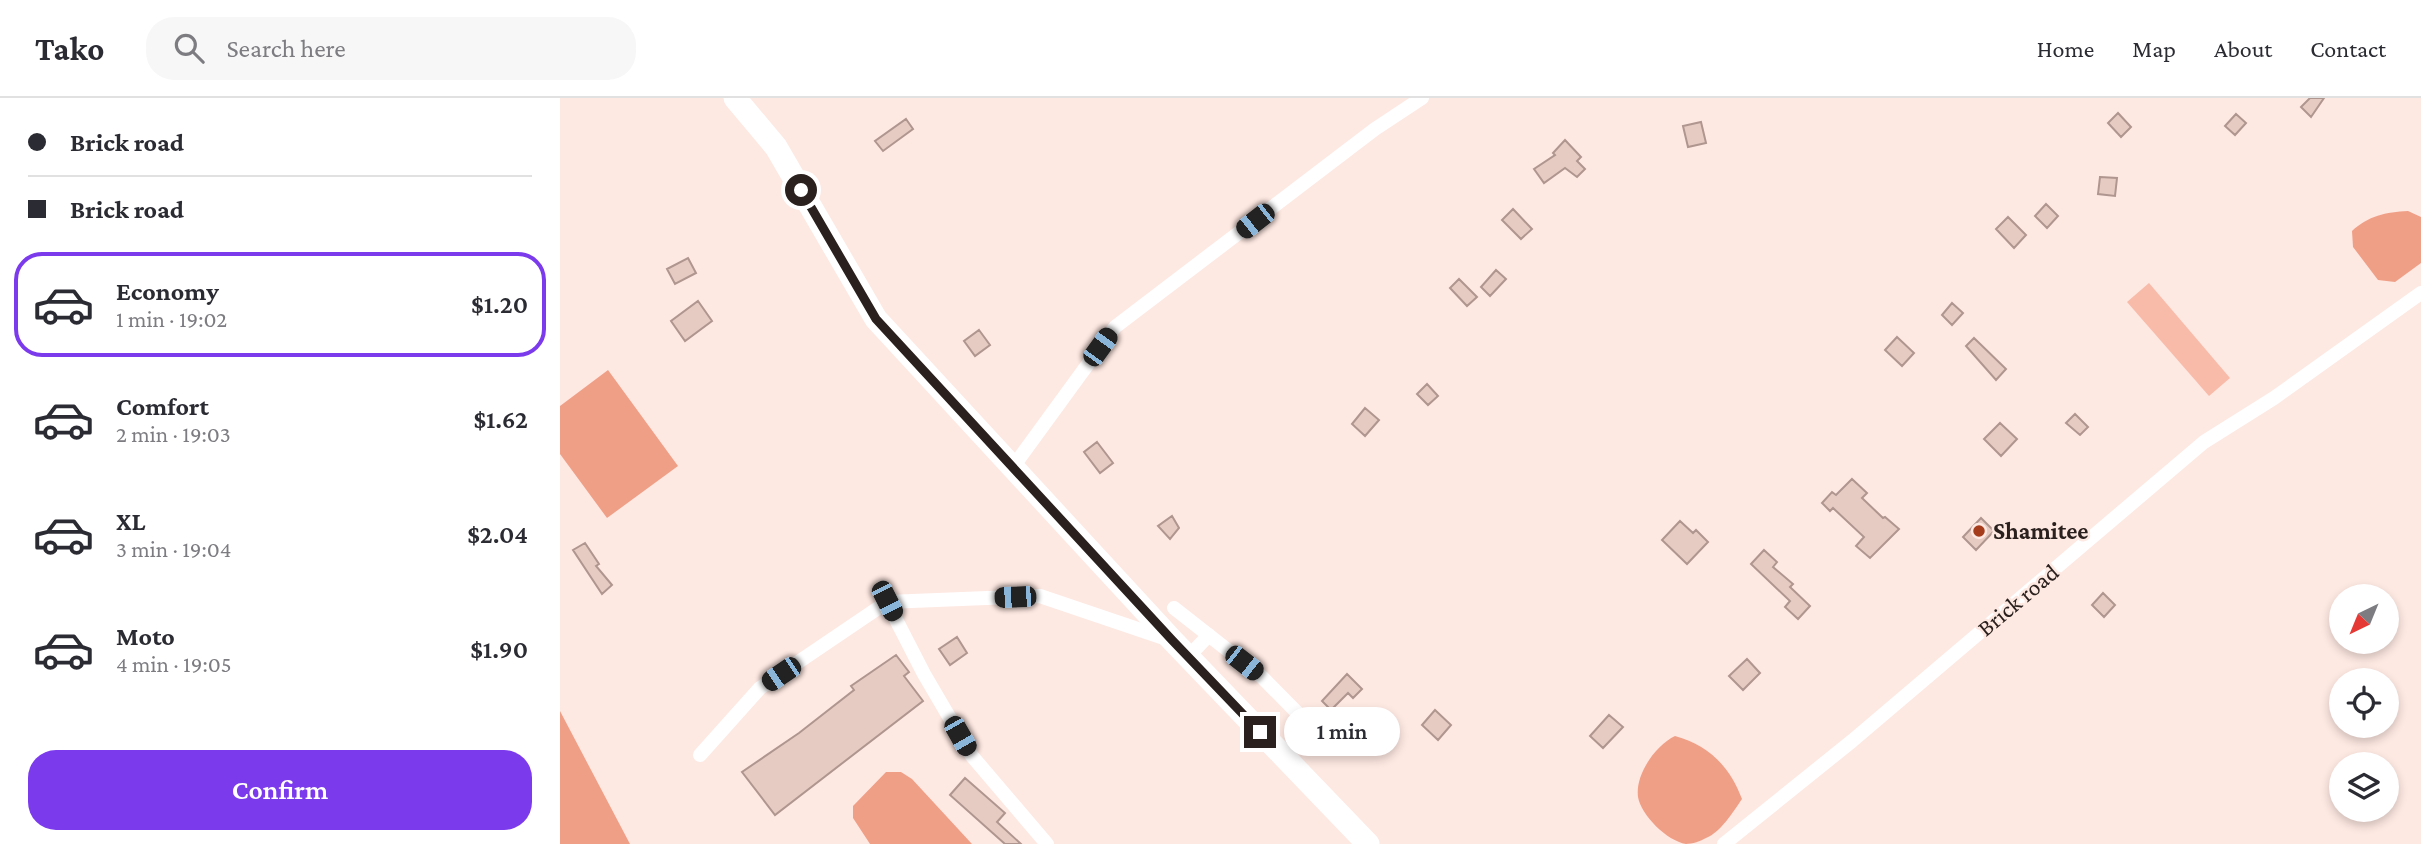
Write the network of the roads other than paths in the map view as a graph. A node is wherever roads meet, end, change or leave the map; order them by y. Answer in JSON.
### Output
{"nodes":[{"id":1,"x":734,"y":98,"type":"edge"},
{"id":2,"x":1422,"y":98,"type":"edge"},
{"id":3,"x":2421,"y":293,"type":"edge"},
{"id":4,"x":1013,"y":467,"type":"junction"},
{"id":5,"x":887,"y":601,"type":"junction"},
{"id":6,"x":1174,"y":608,"type":"dead end"},
{"id":7,"x":1209,"y":635,"type":"junction"},
{"id":8,"x":1172,"y":640,"type":"junction"},
{"id":9,"x":1188,"y":657,"type":"junction"},
{"id":10,"x":1328,"y":744,"type":"dead end"},
{"id":11,"x":700,"y":755,"type":"dead end"},
{"id":12,"x":1047,"y":844,"type":"edge"},
{"id":13,"x":1368,"y":844,"type":"edge"},
{"id":14,"x":1724,"y":844,"type":"edge"}],
"edges":[{"from":1,"to":4,"type":"main road"},
{"from":2,"to":4,"type":"street"},
{"from":3,"to":14,"type":"street","name":"Brick road"},
{"from":4,"to":8,"type":"main road"},
{"from":5,"to":8,"type":"street"},
{"from":5,"to":11,"type":"street"},
{"from":5,"to":12,"type":"street"},
{"from":6,"to":7,"type":"street"},
{"from":7,"to":9,"type":"street"},
{"from":7,"to":10,"type":"street"},
{"from":8,"to":9,"type":"main road"},
{"from":9,"to":13,"type":"main road"}]}
